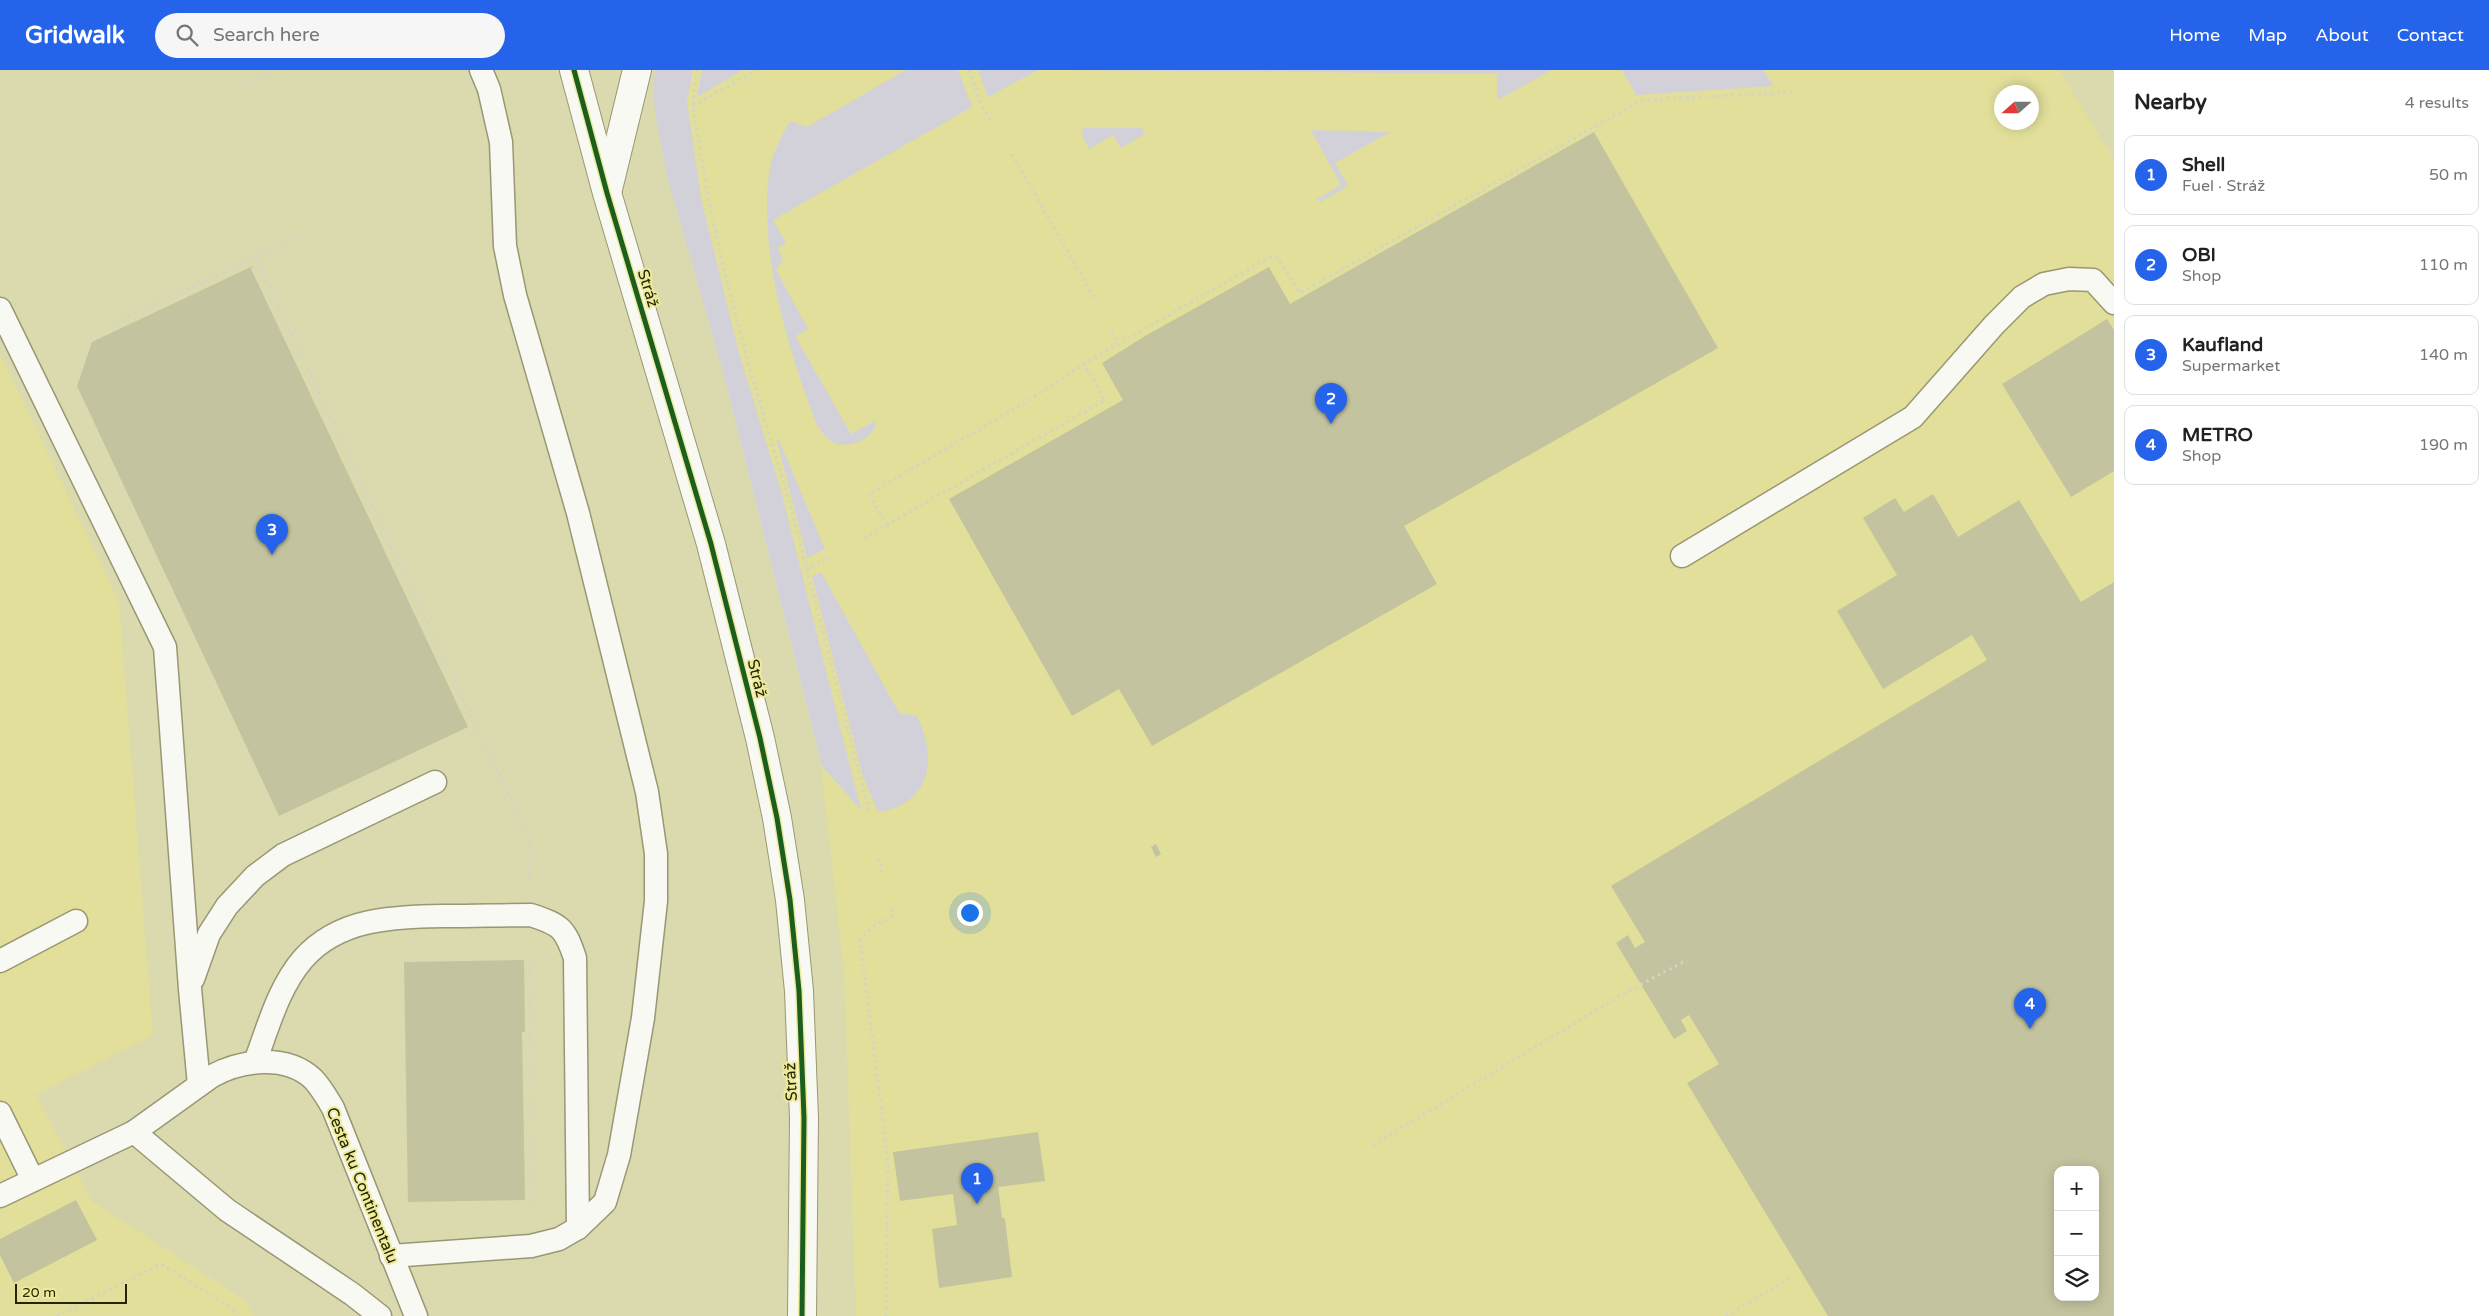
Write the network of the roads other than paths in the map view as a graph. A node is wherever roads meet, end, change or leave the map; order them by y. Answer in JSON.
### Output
{"nodes":[{"id":1,"x":481,"y":70,"type":"edge"},
{"id":2,"x":558,"y":70,"type":"edge"},
{"id":3,"x":574,"y":70,"type":"edge"},
{"id":4,"x":637,"y":70,"type":"edge"},
{"id":5,"x":607,"y":193,"type":"junction"},
{"id":6,"x":2114,"y":303,"type":"edge"},
{"id":7,"x":0,"y":309,"type":"edge"},
{"id":8,"x":1682,"y":556,"type":"dead end"},
{"id":9,"x":435,"y":782,"type":"dead end"},
{"id":10,"x":76,"y":921,"type":"dead end"},
{"id":11,"x":0,"y":961,"type":"edge"},
{"id":12,"x":190,"y":989,"type":"junction"},
{"id":13,"x":255,"y":1062,"type":"junction"},
{"id":14,"x":199,"y":1085,"type":"junction"},
{"id":15,"x":0,"y":1113,"type":"edge"},
{"id":16,"x":134,"y":1132,"type":"junction"},
{"id":17,"x":33,"y":1180,"type":"junction"},
{"id":18,"x":0,"y":1196,"type":"edge"},
{"id":19,"x":578,"y":1228,"type":"junction"},
{"id":20,"x":391,"y":1256,"type":"junction"},
{"id":21,"x":802,"y":1314,"type":"edge"},
{"id":22,"x":380,"y":1316,"type":"edge"},
{"id":23,"x":416,"y":1316,"type":"edge"}],
"edges":[{"from":1,"to":19,"type":"lane"},
{"from":2,"to":5,"type":"street"},
{"from":3,"to":5,"type":"street","name":"Stráž"},
{"from":4,"to":5,"type":"street"},
{"from":5,"to":21,"type":"street","name":"Stráž"},
{"from":6,"to":8,"type":"lane"},
{"from":7,"to":12,"type":"lane"},
{"from":9,"to":12,"type":"lane"},
{"from":10,"to":11,"type":"lane"},
{"from":12,"to":14,"type":"lane"},
{"from":13,"to":14,"type":"lane","name":"Cesta ku Continentalu"},
{"from":13,"to":19,"type":"lane"},
{"from":13,"to":20,"type":"lane","name":"Cesta ku Continentalu"},
{"from":14,"to":16,"type":"lane","name":"Cesta ku Continentalu"},
{"from":15,"to":17,"type":"lane"},
{"from":16,"to":17,"type":"lane","name":"Cesta ku Continentalu"},
{"from":16,"to":22,"type":"lane"},
{"from":17,"to":18,"type":"lane","name":"Cesta ku Continentalu"},
{"from":19,"to":20,"type":"lane"},
{"from":20,"to":23,"type":"lane","name":"Cesta ku Continentalu"}]}
